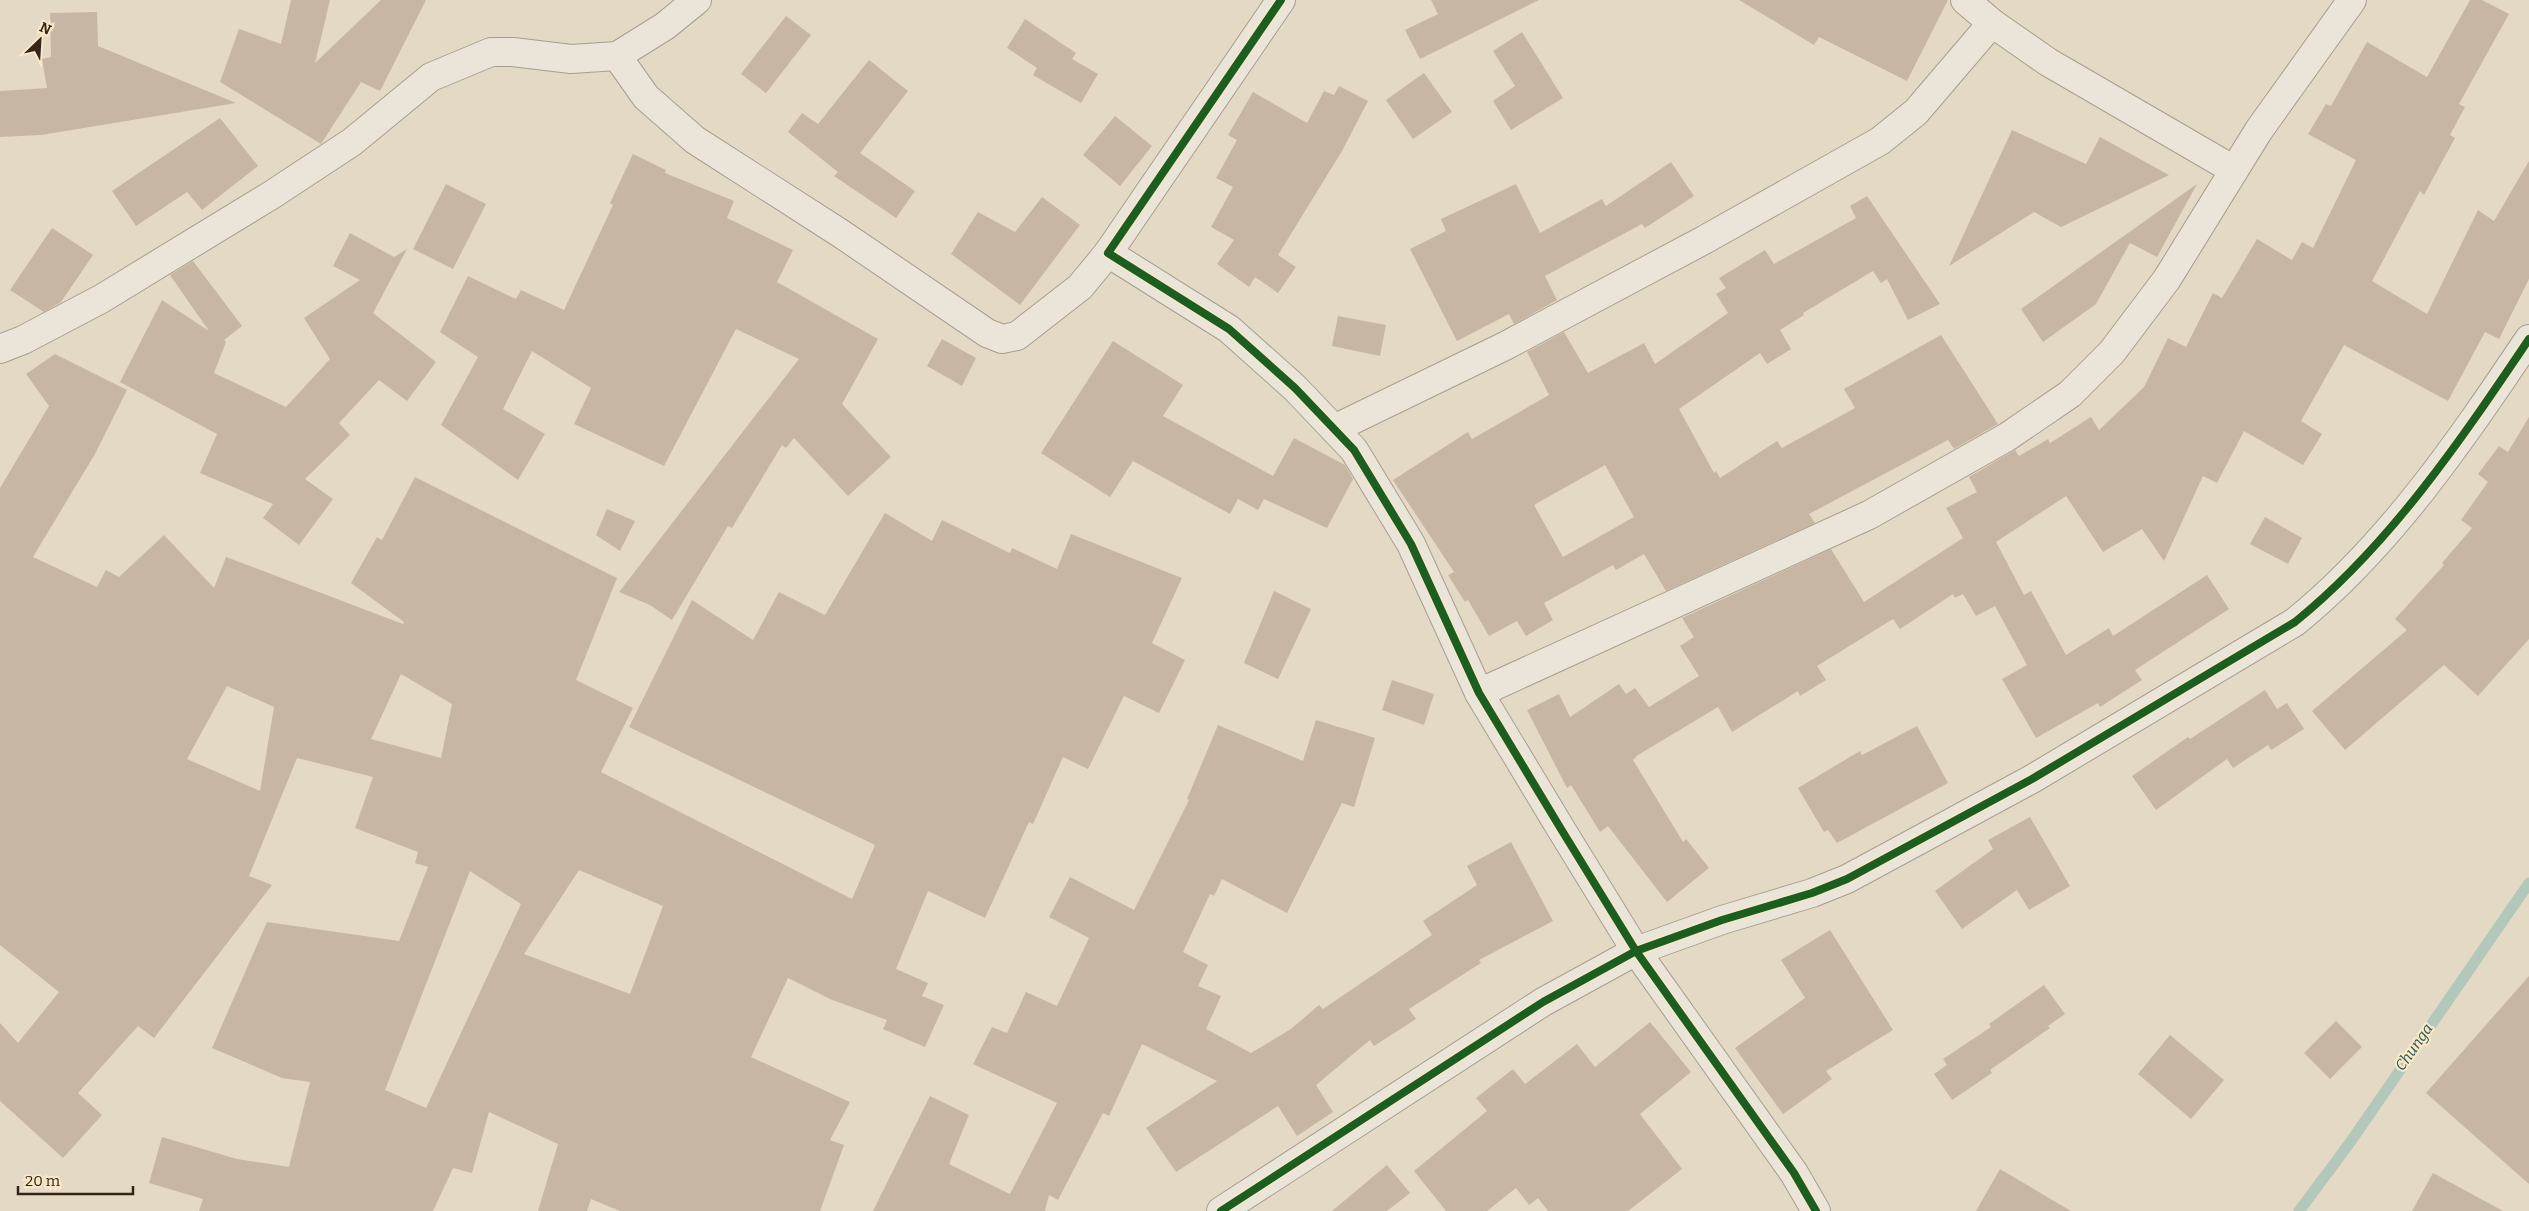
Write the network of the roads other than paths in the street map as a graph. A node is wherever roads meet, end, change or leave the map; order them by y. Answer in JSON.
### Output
{"nodes":[{"id":1,"x":697,"y":0,"type":"edge"},
{"id":2,"x":1281,"y":0,"type":"edge"},
{"id":3,"x":1965,"y":0,"type":"edge"},
{"id":4,"x":2352,"y":0,"type":"edge"},
{"id":5,"x":1992,"y":24,"type":"junction"},
{"id":6,"x":617,"y":56,"type":"junction"},
{"id":7,"x":2234,"y":170,"type":"junction"},
{"id":8,"x":1108,"y":253,"type":"junction"},
{"id":9,"x":2529,"y":339,"type":"edge"},
{"id":10,"x":0,"y":349,"type":"edge"},
{"id":11,"x":1334,"y":429,"type":"junction"},
{"id":12,"x":1479,"y":693,"type":"junction"},
{"id":13,"x":1636,"y":951,"type":"junction"},
{"id":14,"x":1221,"y":1211,"type":"edge"},
{"id":15,"x":1816,"y":1211,"type":"edge"}],
"edges":[{"from":1,"to":6,"type":"street"},
{"from":2,"to":8,"type":"street"},
{"from":3,"to":5,"type":"street"},
{"from":4,"to":7,"type":"street"},
{"from":5,"to":7,"type":"street"},
{"from":5,"to":11,"type":"street"},
{"from":6,"to":8,"type":"street"},
{"from":6,"to":10,"type":"street"},
{"from":7,"to":12,"type":"street"},
{"from":8,"to":11,"type":"street"},
{"from":9,"to":13,"type":"street"},
{"from":11,"to":12,"type":"street"},
{"from":12,"to":13,"type":"street"},
{"from":13,"to":14,"type":"street"},
{"from":13,"to":15,"type":"street"}]}
